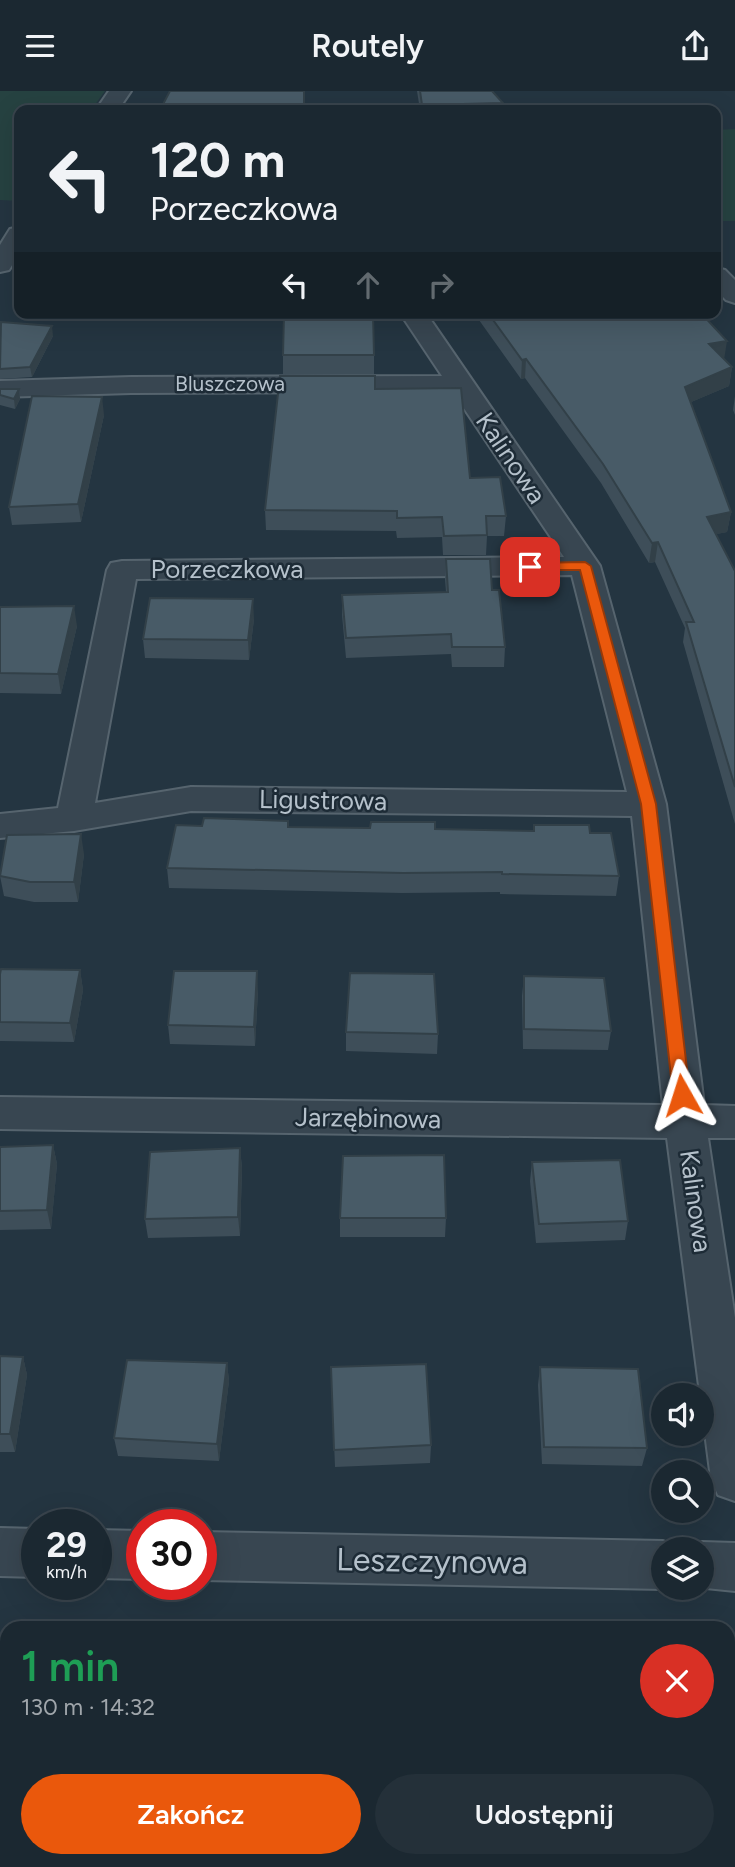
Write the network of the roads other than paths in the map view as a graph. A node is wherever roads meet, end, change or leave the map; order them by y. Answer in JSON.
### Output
{"nodes":[{"id":1,"x":14,"y":242,"type":"edge"},
{"id":2,"x":0,"y":265,"type":"edge"},
{"id":3,"x":721,"y":280,"type":"edge"},
{"id":4,"x":735,"y":295,"type":"edge"},
{"id":5,"x":417,"y":319,"type":"edge"},
{"id":6,"x":461,"y":384,"type":"junction"},
{"id":7,"x":0,"y":389,"type":"edge"},
{"id":8,"x":585,"y":566,"type":"junction"},
{"id":9,"x":648,"y":804,"type":"junction"},
{"id":10,"x":74,"y":819,"type":"junction"},
{"id":11,"x":0,"y":826,"type":"edge"},
{"id":12,"x":0,"y":1114,"type":"edge"},
{"id":13,"x":685,"y":1121,"type":"junction"},
{"id":14,"x":735,"y":1122,"type":"edge"},
{"id":15,"x":735,"y":1479,"type":"edge"},
{"id":16,"x":0,"y":1552,"type":"edge"},
{"id":17,"x":21,"y":1553,"type":"edge"},
{"id":18,"x":217,"y":1556,"type":"edge"},
{"id":19,"x":651,"y":1565,"type":"edge"},
{"id":20,"x":714,"y":1566,"type":"edge"},
{"id":21,"x":735,"y":1567,"type":"edge"}],
"edges":[{"from":1,"to":2,"type":"street"},
{"from":3,"to":4,"type":"street"},
{"from":5,"to":6,"type":"street","name":"Kalinowa"},
{"from":6,"to":7,"type":"street","name":"Bluszczowa"},
{"from":6,"to":8,"type":"street","name":"Kalinowa"},
{"from":8,"to":9,"type":"street","name":"Kalinowa"},
{"from":8,"to":10,"type":"street","name":"Porzeczkowa"},
{"from":9,"to":10,"type":"street","name":"Ligustrowa"},
{"from":9,"to":13,"type":"street","name":"Kalinowa"},
{"from":10,"to":11,"type":"street","name":"Ligustrowa"},
{"from":12,"to":13,"type":"street","name":"Jarzębinowa"},
{"from":13,"to":14,"type":"street","name":"Jarzębinowa"},
{"from":13,"to":15,"type":"street","name":"Kalinowa"},
{"from":16,"to":17,"type":"street"},
{"from":18,"to":19,"type":"street","name":"Leszczynowa"},
{"from":20,"to":21,"type":"street"}]}
